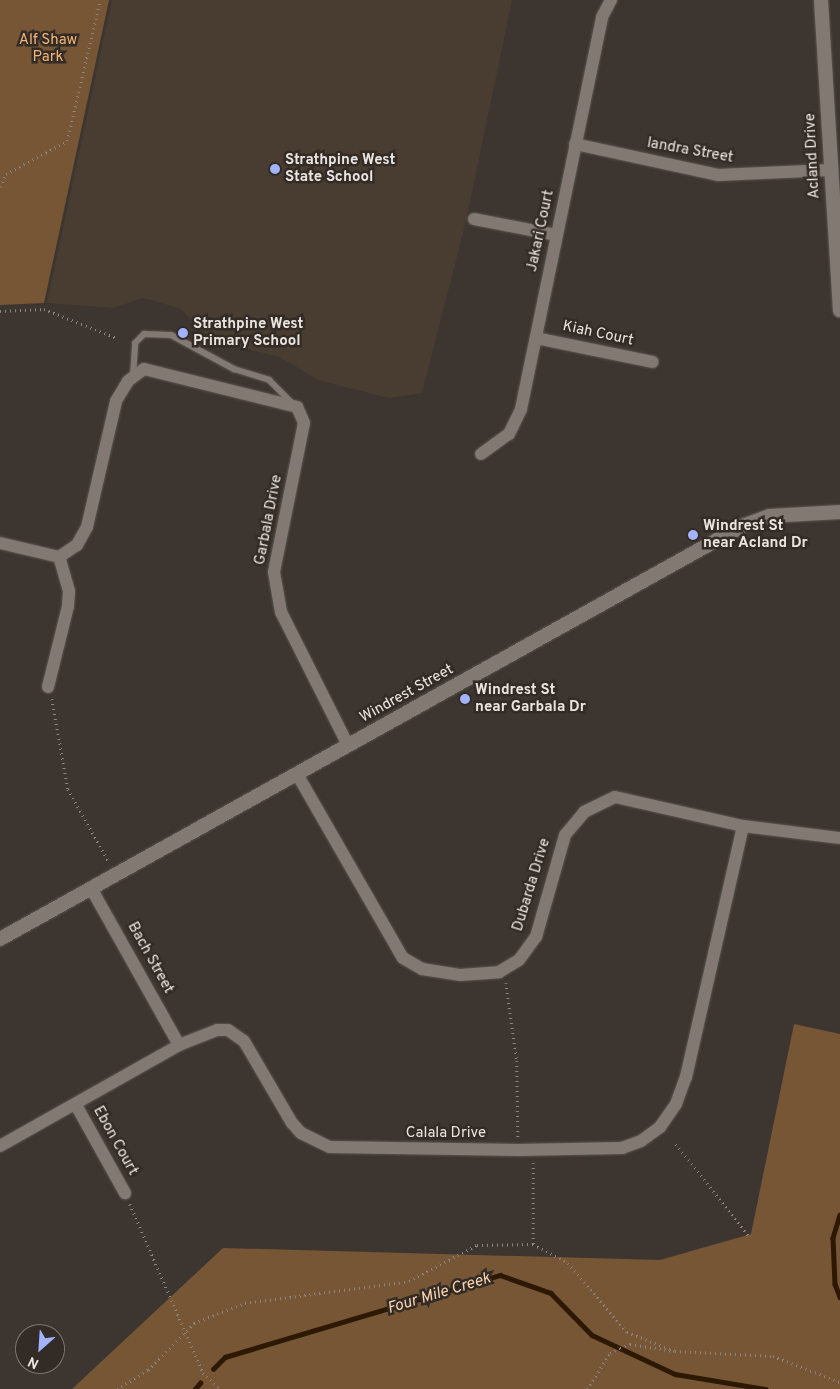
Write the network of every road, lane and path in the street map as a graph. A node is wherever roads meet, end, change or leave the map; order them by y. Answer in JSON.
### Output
{"nodes":[{"id":1,"x":100,"y":0,"type":"edge"},
{"id":2,"x":610,"y":0,"type":"edge"},
{"id":3,"x":821,"y":0,"type":"edge"},
{"id":4,"x":575,"y":144,"type":"junction"},
{"id":5,"x":830,"y":170,"type":"junction"},
{"id":6,"x":0,"y":187,"type":"edge"},
{"id":7,"x":474,"y":219,"type":"dead end"},
{"id":8,"x":556,"y":235,"type":"junction"},
{"id":9,"x":840,"y":310,"type":"edge"},
{"id":10,"x":0,"y":311,"type":"edge"},
{"id":11,"x":117,"y":338,"type":"dead end"},
{"id":12,"x":536,"y":338,"type":"junction"},
{"id":13,"x":653,"y":362,"type":"dead end"},
{"id":14,"x":133,"y":376,"type":"junction"},
{"id":15,"x":296,"y":407,"type":"junction"},
{"id":16,"x":481,"y":454,"type":"dead end"},
{"id":17,"x":840,"y":512,"type":"edge"},
{"id":18,"x":0,"y":543,"type":"edge"},
{"id":19,"x":59,"y":557,"type":"junction"},
{"id":20,"x":48,"y":687,"type":"joint"},
{"id":21,"x":348,"y":745,"type":"junction"},
{"id":22,"x":297,"y":774,"type":"junction"},
{"id":23,"x":743,"y":826,"type":"junction"},
{"id":24,"x":840,"y":838,"type":"edge"},
{"id":25,"x":109,"y":862,"type":"dead end"},
{"id":26,"x":91,"y":888,"type":"junction"},
{"id":27,"x":0,"y":939,"type":"edge"},
{"id":28,"x":506,"y":982,"type":"dead end"},
{"id":29,"x":179,"y":1045,"type":"junction"},
{"id":30,"x":76,"y":1105,"type":"junction"},
{"id":31,"x":676,"y":1144,"type":"dead end"},
{"id":32,"x":0,"y":1146,"type":"edge"},
{"id":33,"x":518,"y":1150,"type":"junction"},
{"id":34,"x":125,"y":1193,"type":"joint"},
{"id":35,"x":748,"y":1235,"type":"dead end"},
{"id":36,"x":533,"y":1244,"type":"junction"},
{"id":37,"x":185,"y":1331,"type":"junction"},
{"id":38,"x":675,"y":1351,"type":"junction"},
{"id":39,"x":840,"y":1382,"type":"edge"},
{"id":40,"x":117,"y":1389,"type":"edge"},
{"id":41,"x":221,"y":1389,"type":"edge"},
{"id":42,"x":587,"y":1389,"type":"edge"}],
"edges":[{"from":1,"to":6,"type":"path"},
{"from":2,"to":4,"type":"street","name":"Jakari Court"},
{"from":3,"to":5,"type":"street","name":"Acland Drive"},
{"from":4,"to":5,"type":"street","name":"Iandra Street"},
{"from":4,"to":8,"type":"street","name":"Jakari Court"},
{"from":5,"to":9,"type":"street","name":"Acland Drive"},
{"from":7,"to":8,"type":"street"},
{"from":8,"to":12,"type":"street","name":"Jakari Court"},
{"from":10,"to":11,"type":"path"},
{"from":12,"to":13,"type":"street","name":"Kiah Court"},
{"from":12,"to":16,"type":"street","name":"Jakari Court"},
{"from":14,"to":15,"type":"street"},
{"from":14,"to":15,"type":"lane","name":"Garbala Drive"},
{"from":14,"to":19,"type":"street"},
{"from":15,"to":21,"type":"street","name":"Garbala Drive"},
{"from":17,"to":21,"type":"street","name":"Windrest Street"},
{"from":18,"to":19,"type":"street"},
{"from":19,"to":20,"type":"street"},
{"from":20,"to":25,"type":"path"},
{"from":21,"to":22,"type":"street","name":"Windrest Street"},
{"from":22,"to":23,"type":"street","name":"Dubarda Drive"},
{"from":22,"to":26,"type":"street","name":"Windrest Street"},
{"from":23,"to":24,"type":"street","name":"Dubarda Drive"},
{"from":23,"to":33,"type":"street","name":"Calala Drive"},
{"from":26,"to":27,"type":"street","name":"Windrest Street"},
{"from":26,"to":29,"type":"street","name":"Bach Street"},
{"from":28,"to":33,"type":"path"},
{"from":29,"to":30,"type":"street","name":"Calala Drive"},
{"from":29,"to":33,"type":"street","name":"Calala Drive"},
{"from":30,"to":32,"type":"street","name":"Calala Drive"},
{"from":30,"to":34,"type":"street","name":"Ebon Court"},
{"from":31,"to":35,"type":"path"},
{"from":33,"to":36,"type":"path"},
{"from":34,"to":37,"type":"path"},
{"from":36,"to":37,"type":"path"},
{"from":36,"to":38,"type":"path"},
{"from":37,"to":40,"type":"path"},
{"from":37,"to":41,"type":"path"},
{"from":38,"to":39,"type":"path"},
{"from":38,"to":42,"type":"path"}]}
